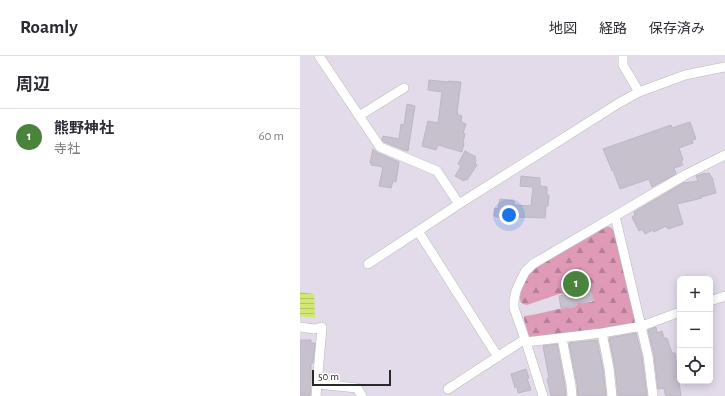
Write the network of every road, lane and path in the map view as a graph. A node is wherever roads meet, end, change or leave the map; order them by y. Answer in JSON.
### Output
{"nodes":[{"id":1,"x":319,"y":56,"type":"edge"},
{"id":2,"x":623,"y":56,"type":"edge"},
{"id":3,"x":725,"y":68,"type":"edge"},
{"id":4,"x":404,"y":88,"type":"dead end"},
{"id":5,"x":639,"y":92,"type":"junction"},
{"id":6,"x":359,"y":116,"type":"junction"},
{"id":7,"x":725,"y":155,"type":"edge"},
{"id":8,"x":459,"y":204,"type":"junction"},
{"id":9,"x":615,"y":216,"type":"junction"},
{"id":10,"x":418,"y":231,"type":"junction"},
{"id":11,"x":368,"y":264,"type":"dead end"},
{"id":12,"x":725,"y":296,"type":"edge"},
{"id":13,"x":713,"y":300,"type":"edge"},
{"id":14,"x":677,"y":313,"type":"edge"},
{"id":15,"x":642,"y":326,"type":"junction"},
{"id":16,"x":300,"y":327,"type":"edge"},
{"id":17,"x":602,"y":333,"type":"junction"},
{"id":18,"x":562,"y":338,"type":"junction"},
{"id":19,"x":526,"y":341,"type":"junction"},
{"id":20,"x":498,"y":357,"type":"junction"},
{"id":21,"x":317,"y":384,"type":"junction"},
{"id":22,"x":448,"y":389,"type":"dead end"},
{"id":23,"x":316,"y":396,"type":"edge"},
{"id":24,"x":362,"y":396,"type":"edge"},
{"id":25,"x":543,"y":396,"type":"edge"},
{"id":26,"x":572,"y":396,"type":"edge"},
{"id":27,"x":612,"y":396,"type":"edge"},
{"id":28,"x":653,"y":396,"type":"edge"}],
"edges":[{"from":1,"to":6,"type":"street"},
{"from":2,"to":5,"type":"street"},
{"from":3,"to":5,"type":"street"},
{"from":4,"to":6,"type":"street"},
{"from":5,"to":8,"type":"street"},
{"from":6,"to":8,"type":"street"},
{"from":7,"to":9,"type":"street"},
{"from":8,"to":10,"type":"street"},
{"from":9,"to":15,"type":"street"},
{"from":9,"to":19,"type":"street"},
{"from":10,"to":11,"type":"street"},
{"from":10,"to":20,"type":"street"},
{"from":12,"to":13,"type":"street"},
{"from":14,"to":15,"type":"street"},
{"from":15,"to":17,"type":"street"},
{"from":15,"to":28,"type":"street"},
{"from":16,"to":21,"type":"street"},
{"from":17,"to":18,"type":"street"},
{"from":17,"to":27,"type":"street"},
{"from":18,"to":19,"type":"street"},
{"from":18,"to":26,"type":"street"},
{"from":19,"to":20,"type":"street"},
{"from":19,"to":25,"type":"street"},
{"from":20,"to":22,"type":"street"},
{"from":21,"to":23,"type":"street"},
{"from":21,"to":24,"type":"street"}]}
